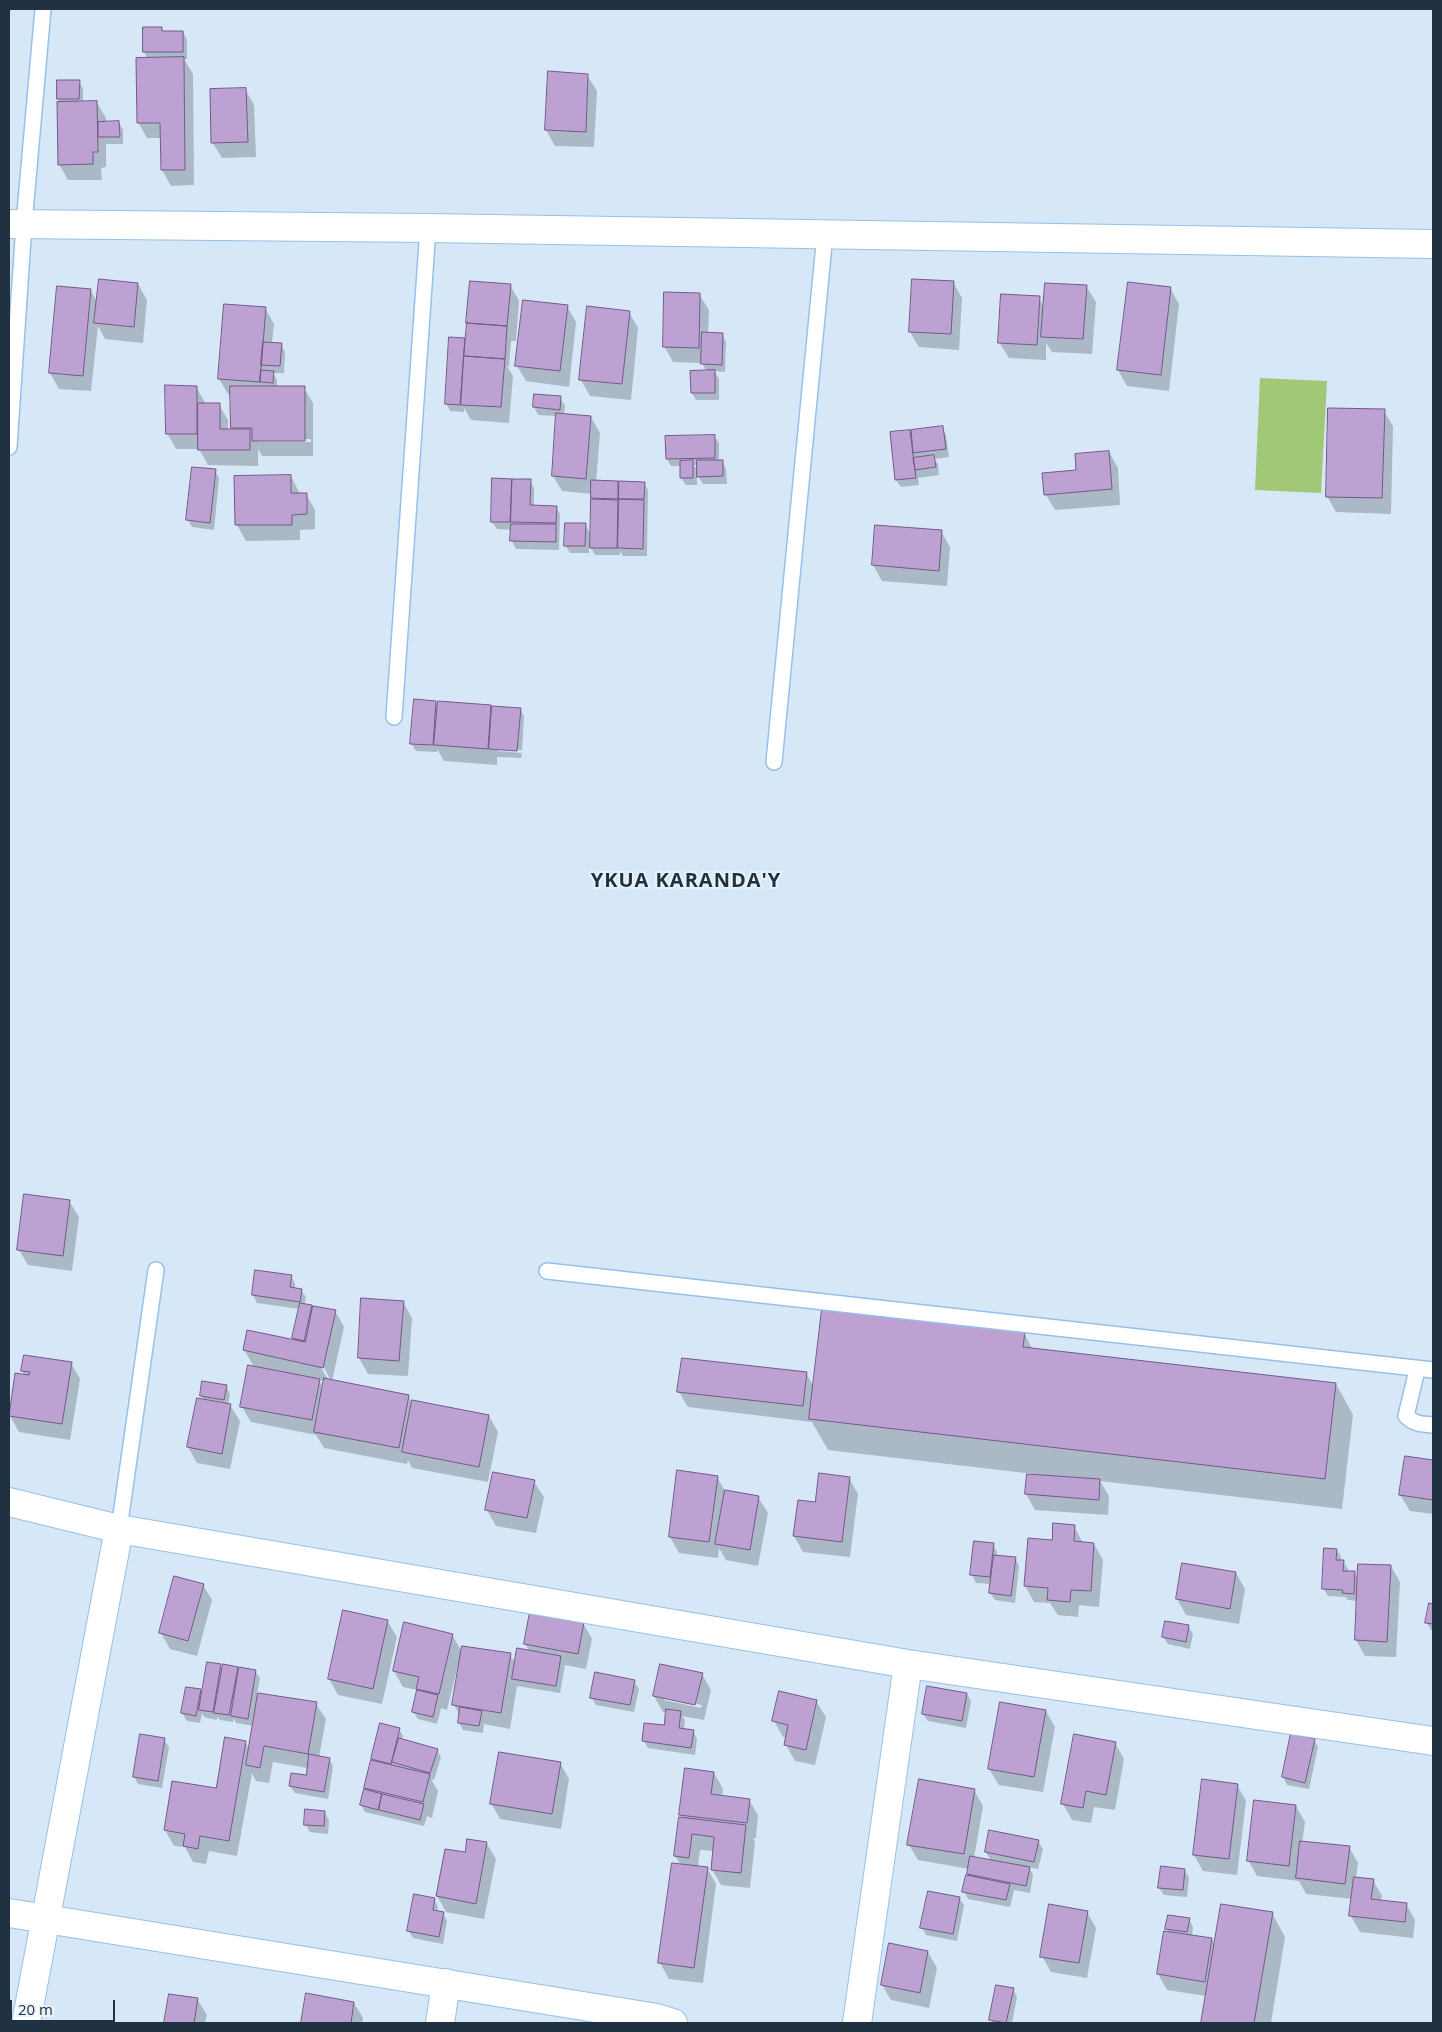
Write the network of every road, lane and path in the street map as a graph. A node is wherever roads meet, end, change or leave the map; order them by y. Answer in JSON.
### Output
{"nodes":[{"id":1,"x":43,"y":9,"type":"edge"},
{"id":2,"x":16,"y":224,"type":"edge"},
{"id":3,"x":428,"y":228,"type":"junction"},
{"id":4,"x":825,"y":234,"type":"junction"},
{"id":5,"x":1433,"y":244,"type":"edge"},
{"id":6,"x":9,"y":447,"type":"edge"},
{"id":7,"x":394,"y":717,"type":"dead end"},
{"id":8,"x":774,"y":762,"type":"dead end"},
{"id":9,"x":156,"y":1270,"type":"dead end"},
{"id":10,"x":547,"y":1271,"type":"dead end"},
{"id":11,"x":1417,"y":1370,"type":"junction"},
{"id":12,"x":1433,"y":1370,"type":"edge"},
{"id":13,"x":1433,"y":1425,"type":"edge"},
{"id":14,"x":9,"y":1502,"type":"edge"},
{"id":15,"x":119,"y":1529,"type":"junction"},
{"id":16,"x":908,"y":1664,"type":"junction"},
{"id":17,"x":1433,"y":1741,"type":"edge"},
{"id":18,"x":9,"y":1913,"type":"edge"},
{"id":19,"x":47,"y":1919,"type":"junction"},
{"id":20,"x":446,"y":1983,"type":"junction"},
{"id":21,"x":26,"y":2023,"type":"edge"},
{"id":22,"x":440,"y":2023,"type":"edge"},
{"id":23,"x":673,"y":2023,"type":"edge"},
{"id":24,"x":857,"y":2023,"type":"edge"}],
"edges":[{"from":1,"to":2,"type":"lane"},
{"from":2,"to":3,"type":"street"},
{"from":2,"to":6,"type":"lane"},
{"from":3,"to":4,"type":"street"},
{"from":3,"to":7,"type":"lane"},
{"from":4,"to":5,"type":"street"},
{"from":4,"to":8,"type":"lane"},
{"from":9,"to":15,"type":"lane"},
{"from":10,"to":11,"type":"lane"},
{"from":11,"to":12,"type":"lane"},
{"from":11,"to":13,"type":"lane"},
{"from":14,"to":15,"type":"street"},
{"from":15,"to":16,"type":"street"},
{"from":15,"to":19,"type":"street"},
{"from":16,"to":17,"type":"street"},
{"from":16,"to":24,"type":"street"},
{"from":18,"to":19,"type":"street"},
{"from":19,"to":20,"type":"street"},
{"from":19,"to":21,"type":"street"},
{"from":20,"to":22,"type":"street"},
{"from":20,"to":23,"type":"street"}]}
